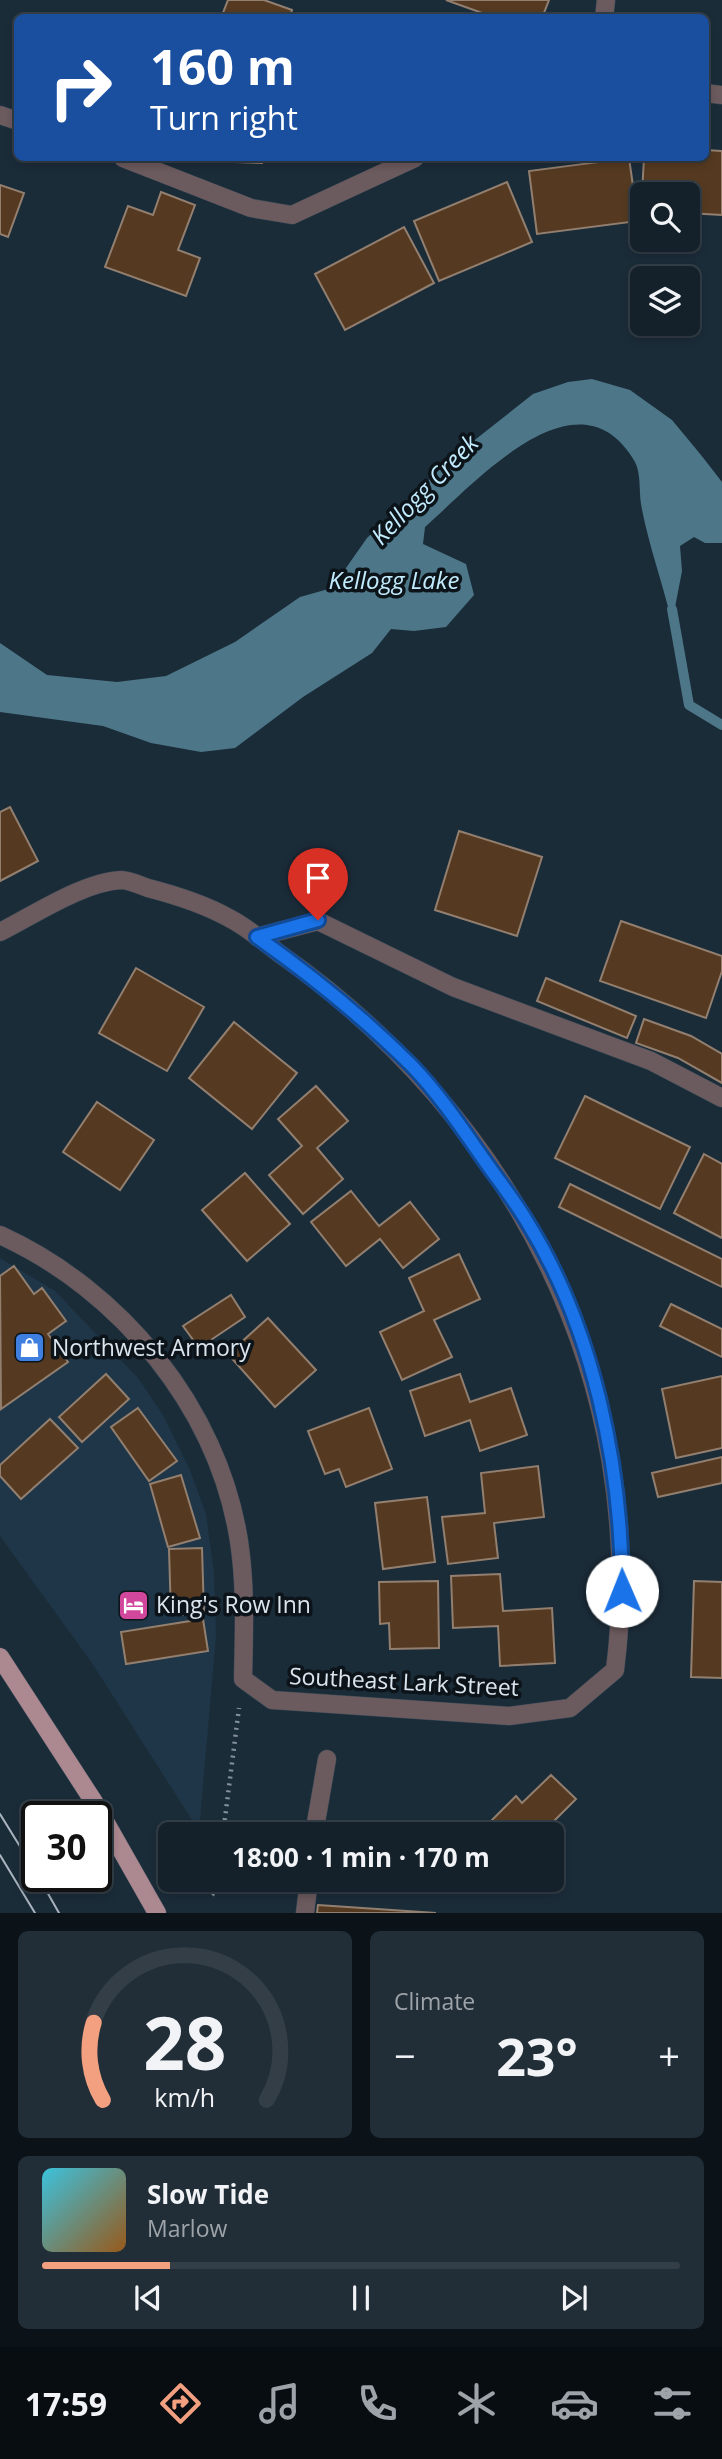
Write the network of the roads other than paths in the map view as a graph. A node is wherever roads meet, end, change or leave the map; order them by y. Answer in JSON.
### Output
{"nodes":[{"id":1,"x":130,"y":161,"type":"edge"},
{"id":2,"x":409,"y":161,"type":"edge"},
{"id":3,"x":0,"y":932,"type":"edge"},
{"id":4,"x":257,"y":937,"type":"junction"},
{"id":5,"x":722,"y":1098,"type":"edge"},
{"id":6,"x":0,"y":1235,"type":"edge"},
{"id":7,"x":0,"y":1657,"type":"edge"},
{"id":8,"x":327,"y":1759,"type":"dead end"},
{"id":9,"x":316,"y":1822,"type":"edge"},
{"id":10,"x":308,"y":1892,"type":"edge"},
{"id":11,"x":157,"y":1913,"type":"edge"},
{"id":12,"x":305,"y":1913,"type":"edge"}],
"edges":[{"from":1,"to":2,"type":"street"},
{"from":3,"to":4,"type":"street"},
{"from":4,"to":5,"type":"street"},
{"from":4,"to":6,"type":"street","name":"Southeast Lark Street"},
{"from":7,"to":11,"type":"main road"},
{"from":8,"to":9,"type":"street"},
{"from":10,"to":12,"type":"street"}]}
